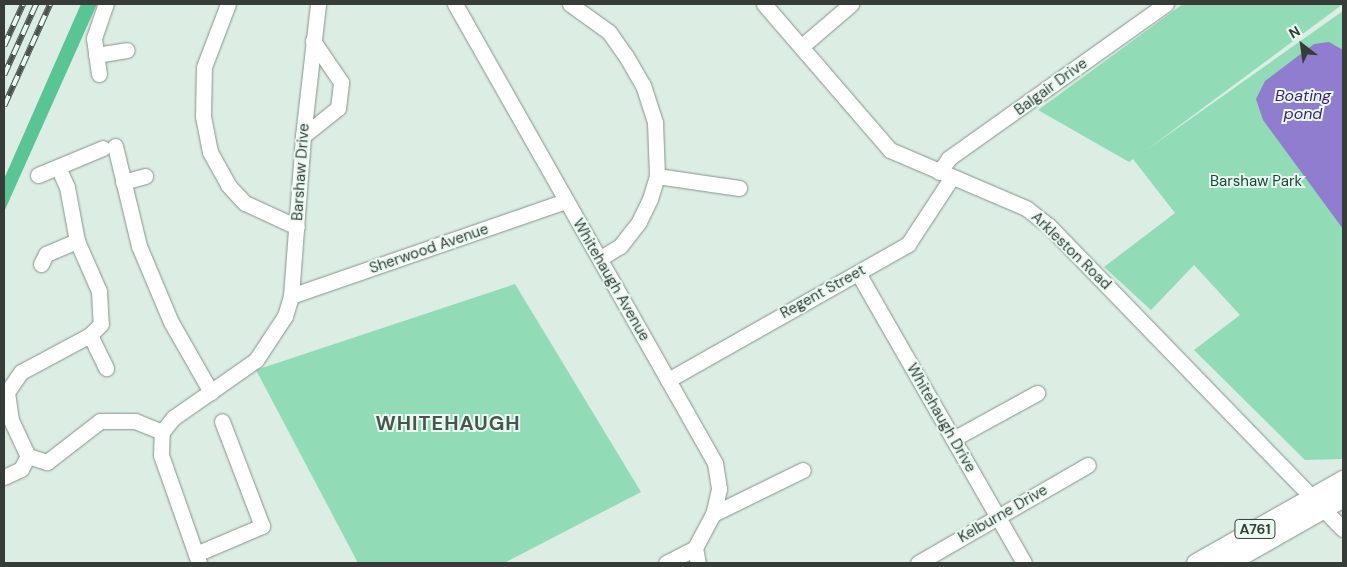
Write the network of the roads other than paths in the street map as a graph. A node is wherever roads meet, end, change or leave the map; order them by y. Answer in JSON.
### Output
{"nodes":[{"id":1,"x":106,"y":4,"type":"edge"},
{"id":2,"x":228,"y":4,"type":"edge"},
{"id":3,"x":318,"y":4,"type":"edge"},
{"id":4,"x":455,"y":4,"type":"edge"},
{"id":5,"x":570,"y":4,"type":"edge"},
{"id":6,"x":764,"y":4,"type":"edge"},
{"id":7,"x":851,"y":4,"type":"edge"},
{"id":8,"x":1166,"y":4,"type":"edge"},
{"id":9,"x":313,"y":41,"type":"junction"},
{"id":10,"x":802,"y":46,"type":"junction"},
{"id":11,"x":127,"y":50,"type":"dead end"},
{"id":12,"x":96,"y":55,"type":"junction"},
{"id":13,"x":99,"y":74,"type":"dead end"},
{"id":14,"x":303,"y":136,"type":"junction"},
{"id":15,"x":58,"y":167,"type":"junction"},
{"id":16,"x":946,"y":175,"type":"junction"},
{"id":17,"x":38,"y":176,"type":"dead end"},
{"id":18,"x":145,"y":176,"type":"dead end"},
{"id":19,"x":657,"y":176,"type":"junction"},
{"id":20,"x":123,"y":182,"type":"junction"},
{"id":21,"x":739,"y":188,"type":"dead end"},
{"id":22,"x":566,"y":201,"type":"junction"},
{"id":23,"x":297,"y":227,"type":"junction"},
{"id":24,"x":77,"y":241,"type":"junction"},
{"id":25,"x":601,"y":258,"type":"junction"},
{"id":26,"x":41,"y":264,"type":"dead end"},
{"id":27,"x":858,"y":273,"type":"junction"},
{"id":28,"x":292,"y":296,"type":"junction"},
{"id":29,"x":90,"y":335,"type":"junction"},
{"id":30,"x":106,"y":368,"type":"dead end"},
{"id":31,"x":668,"y":380,"type":"junction"},
{"id":32,"x":211,"y":392,"type":"junction"},
{"id":33,"x":1037,"y":393,"type":"dead end"},
{"id":34,"x":222,"y":421,"type":"dead end"},
{"id":35,"x":162,"y":432,"type":"junction"},
{"id":36,"x":953,"y":439,"type":"junction"},
{"id":37,"x":28,"y":456,"type":"junction"},
{"id":38,"x":1088,"y":465,"type":"dead end"},
{"id":39,"x":803,"y":470,"type":"dead end"},
{"id":40,"x":4,"y":477,"type":"edge"},
{"id":41,"x":1343,"y":480,"type":"edge"},
{"id":42,"x":1343,"y":497,"type":"edge"},
{"id":43,"x":1319,"y":501,"type":"junction"},
{"id":44,"x":713,"y":514,"type":"junction"},
{"id":45,"x":998,"y":516,"type":"junction"},
{"id":46,"x":1343,"y":529,"type":"edge"},
{"id":47,"x":696,"y":556,"type":"edge"},
{"id":48,"x":198,"y":559,"type":"edge"},
{"id":49,"x":666,"y":563,"type":"edge"},
{"id":50,"x":918,"y":563,"type":"edge"},
{"id":51,"x":1024,"y":563,"type":"edge"},
{"id":52,"x":1196,"y":563,"type":"edge"},
{"id":53,"x":1227,"y":563,"type":"edge"}],
"edges":[{"from":1,"to":12,"type":"street"},
{"from":2,"to":23,"type":"street"},
{"from":3,"to":9,"type":"street","name":"Barshaw Drive"},
{"from":4,"to":22,"type":"street","name":"Whitehaugh Avenue"},
{"from":5,"to":19,"type":"street"},
{"from":6,"to":10,"type":"street","name":"Arkleston Road"},
{"from":7,"to":10,"type":"street"},
{"from":8,"to":16,"type":"street","name":"Balgair Drive"},
{"from":9,"to":14,"type":"street","name":"Barshaw Drive"},
{"from":9,"to":14,"type":"street"},
{"from":10,"to":16,"type":"street","name":"Arkleston Road"},
{"from":11,"to":12,"type":"street"},
{"from":12,"to":13,"type":"street"},
{"from":14,"to":23,"type":"street","name":"Barshaw Drive"},
{"from":15,"to":17,"type":"street"},
{"from":15,"to":20,"type":"street"},
{"from":15,"to":24,"type":"street"},
{"from":16,"to":27,"type":"street","name":"Regent Street"},
{"from":16,"to":43,"type":"street","name":"Arkleston Road"},
{"from":18,"to":20,"type":"street"},
{"from":19,"to":21,"type":"street"},
{"from":19,"to":25,"type":"street"},
{"from":20,"to":32,"type":"street"},
{"from":22,"to":25,"type":"street","name":"Whitehaugh Avenue"},
{"from":22,"to":28,"type":"street","name":"Sherwood Avenue"},
{"from":23,"to":28,"type":"street","name":"Barshaw Drive"},
{"from":24,"to":26,"type":"street"},
{"from":24,"to":29,"type":"street"},
{"from":25,"to":31,"type":"street","name":"Whitehaugh Avenue"},
{"from":27,"to":31,"type":"street","name":"Regent Street"},
{"from":27,"to":36,"type":"street","name":"Whitehaugh Drive"},
{"from":28,"to":32,"type":"street","name":"Barshaw Drive"},
{"from":29,"to":30,"type":"street"},
{"from":29,"to":37,"type":"street"},
{"from":31,"to":44,"type":"street","name":"Whitehaugh Avenue"},
{"from":32,"to":35,"type":"street","name":"Barshaw Drive"},
{"from":33,"to":36,"type":"street"},
{"from":34,"to":48,"type":"street"},
{"from":35,"to":37,"type":"street"},
{"from":35,"to":48,"type":"street"},
{"from":36,"to":45,"type":"street","name":"Whitehaugh Drive"},
{"from":37,"to":40,"type":"street"},
{"from":38,"to":45,"type":"street","name":"Kelburne Drive"},
{"from":39,"to":44,"type":"street"},
{"from":41,"to":43,"type":"main road","number":"A761"},
{"from":42,"to":43,"type":"main road","number":"A761"},
{"from":43,"to":46,"type":"street","name":"Arkleston Road"},
{"from":43,"to":52,"type":"main road","number":"A761"},
{"from":43,"to":53,"type":"main road","number":"A761"},
{"from":44,"to":47,"type":"street","name":"Whitehaugh Avenue"},
{"from":45,"to":50,"type":"street","name":"Kelburne Drive"},
{"from":45,"to":51,"type":"street","name":"Whitehaugh Drive"},
{"from":47,"to":49,"type":"street"}]}
